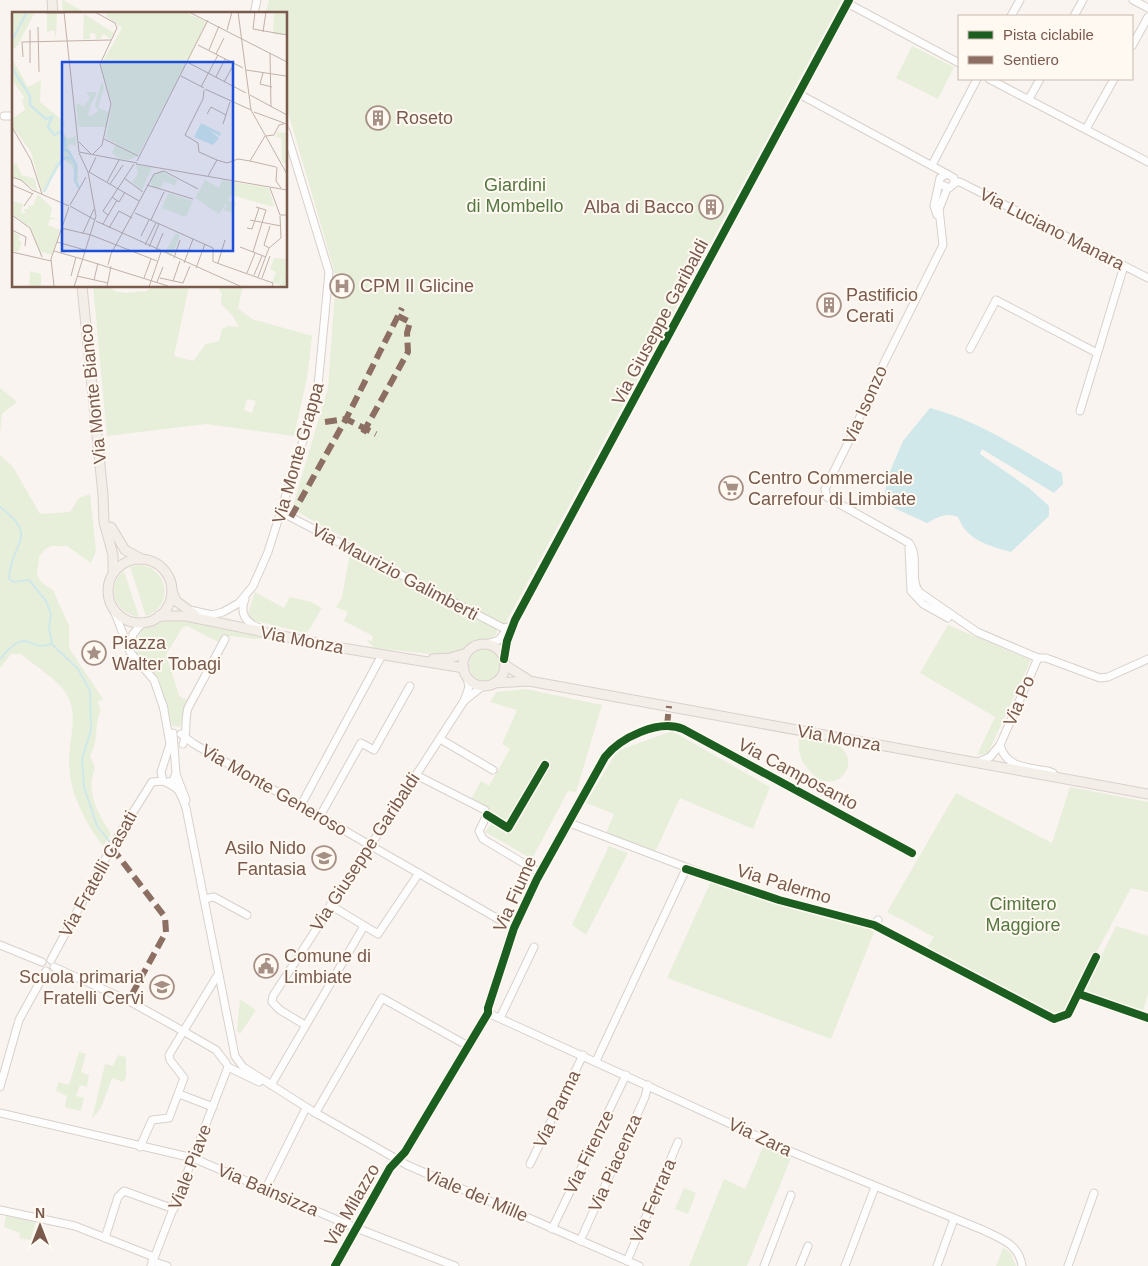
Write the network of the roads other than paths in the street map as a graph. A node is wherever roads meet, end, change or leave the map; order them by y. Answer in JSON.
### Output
{"nodes":[{"id":1,"x":1020,"y":0,"type":"edge"},
{"id":2,"x":1083,"y":0,"type":"edge"},
{"id":3,"x":1133,"y":0,"type":"edge"},
{"id":4,"x":848,"y":1,"type":"edge"},
{"id":5,"x":1148,"y":8,"type":"edge"},
{"id":6,"x":1012,"y":15,"type":"edge"},
{"id":7,"x":1075,"y":15,"type":"edge"},
{"id":8,"x":1148,"y":17,"type":"edge"},
{"id":9,"x":1133,"y":44,"type":"edge"},
{"id":10,"x":958,"y":62,"type":"edge"},
{"id":11,"x":976,"y":80,"type":"edge"},
{"id":12,"x":991,"y":80,"type":"edge"},
{"id":13,"x":1039,"y":80,"type":"edge"},
{"id":14,"x":1113,"y":80,"type":"edge"},
{"id":15,"x":799,"y":94,"type":"junction"},
{"id":16,"x":1029,"y":99,"type":"junction"},
{"id":17,"x":4,"y":116,"type":"dead end"},
{"id":18,"x":12,"y":116,"type":"edge"},
{"id":19,"x":1086,"y":129,"type":"junction"},
{"id":20,"x":288,"y":136,"type":"edge"},
{"id":21,"x":1148,"y":162,"type":"edge"},
{"id":22,"x":933,"y":165,"type":"junction"},
{"id":23,"x":944,"y":181,"type":"junction"},
{"id":24,"x":954,"y":182,"type":"junction"},
{"id":25,"x":1124,"y":266,"type":"junction"},
{"id":26,"x":1148,"y":278,"type":"edge"},
{"id":27,"x":82,"y":288,"type":"edge"},
{"id":28,"x":970,"y":349,"type":"dead end"},
{"id":29,"x":1097,"y":353,"type":"junction"},
{"id":30,"x":1080,"y":411,"type":"dead end"},
{"id":31,"x":104,"y":501,"type":"junction"},
{"id":32,"x":281,"y":512,"type":"junction"},
{"id":33,"x":145,"y":560,"type":"junction"},
{"id":34,"x":113,"y":572,"type":"junction"},
{"id":35,"x":171,"y":586,"type":"junction"},
{"id":36,"x":246,"y":596,"type":"junction"},
{"id":37,"x":113,"y":608,"type":"junction"},
{"id":38,"x":183,"y":608,"type":"junction"},
{"id":39,"x":159,"y":616,"type":"junction"},
{"id":40,"x":204,"y":619,"type":"junction"},
{"id":41,"x":515,"y":620,"type":"junction"},
{"id":42,"x":143,"y":622,"type":"junction"},
{"id":43,"x":509,"y":627,"type":"junction"},
{"id":44,"x":282,"y":637,"type":"junction"},
{"id":45,"x":224,"y":639,"type":"dead end"},
{"id":46,"x":486,"y":644,"type":"junction"},
{"id":47,"x":130,"y":652,"type":"junction"},
{"id":48,"x":467,"y":653,"type":"junction"},
{"id":49,"x":382,"y":655,"type":"junction"},
{"id":50,"x":400,"y":658,"type":"junction"},
{"id":51,"x":1038,"y":658,"type":"junction"},
{"id":52,"x":1148,"y":659,"type":"edge"},
{"id":53,"x":504,"y":662,"type":"junction"},
{"id":54,"x":465,"y":673,"type":"junction"},
{"id":55,"x":530,"y":680,"type":"junction"},
{"id":56,"x":494,"y":683,"type":"junction"},
{"id":57,"x":484,"y":685,"type":"junction"},
{"id":58,"x":410,"y":686,"type":"dead end"},
{"id":59,"x":464,"y":701,"type":"junction"},
{"id":60,"x":163,"y":705,"type":"junction"},
{"id":61,"x":667,"y":726,"type":"joint"},
{"id":62,"x":173,"y":734,"type":"junction"},
{"id":63,"x":184,"y":736,"type":"junction"},
{"id":64,"x":440,"y":739,"type":"junction"},
{"id":65,"x":1000,"y":745,"type":"junction"},
{"id":66,"x":172,"y":755,"type":"junction"},
{"id":67,"x":976,"y":763,"type":"junction"},
{"id":68,"x":493,"y":770,"type":"dead end"},
{"id":69,"x":161,"y":772,"type":"junction"},
{"id":70,"x":176,"y":774,"type":"junction"},
{"id":71,"x":416,"y":775,"type":"junction"},
{"id":72,"x":1054,"y":776,"type":"junction"},
{"id":73,"x":166,"y":782,"type":"junction"},
{"id":74,"x":147,"y":789,"type":"junction"},
{"id":75,"x":1148,"y":794,"type":"edge"},
{"id":76,"x":301,"y":805,"type":"junction"},
{"id":77,"x":186,"y":808,"type":"junction"},
{"id":78,"x":320,"y":816,"type":"junction"},
{"id":79,"x":567,"y":822,"type":"junction"},
{"id":80,"x":370,"y":844,"type":"junction"},
{"id":81,"x":912,"y":853,"type":"dead end"},
{"id":82,"x":686,"y":869,"type":"junction"},
{"id":83,"x":419,"y":873,"type":"junction"},
{"id":84,"x":540,"y":873,"type":"junction"},
{"id":85,"x":200,"y":883,"type":"junction"},
{"id":86,"x":204,"y":899,"type":"junction"},
{"id":87,"x":330,"y":905,"type":"junction"},
{"id":88,"x":247,"y":915,"type":"dead end"},
{"id":89,"x":876,"y":923,"type":"dead end"},
{"id":90,"x":364,"y":926,"type":"junction"},
{"id":91,"x":514,"y":928,"type":"junction"},
{"id":92,"x":0,"y":945,"type":"edge"},
{"id":93,"x":534,"y":948,"type":"dead end"},
{"id":94,"x":213,"y":951,"type":"junction"},
{"id":95,"x":42,"y":962,"type":"junction"},
{"id":96,"x":53,"y":964,"type":"junction"},
{"id":97,"x":46,"y":971,"type":"junction"},
{"id":98,"x":218,"y":976,"type":"junction"},
{"id":99,"x":488,"y":1013,"type":"junction"},
{"id":100,"x":500,"y":1018,"type":"junction"},
{"id":101,"x":305,"y":1025,"type":"junction"},
{"id":102,"x":228,"y":1028,"type":"junction"},
{"id":103,"x":183,"y":1031,"type":"junction"},
{"id":104,"x":468,"y":1046,"type":"junction"},
{"id":105,"x":583,"y":1055,"type":"junction"},
{"id":106,"x":236,"y":1060,"type":"junction"},
{"id":107,"x":596,"y":1061,"type":"junction"},
{"id":108,"x":228,"y":1064,"type":"junction"},
{"id":109,"x":626,"y":1075,"type":"junction"},
{"id":110,"x":271,"y":1084,"type":"junction"},
{"id":111,"x":648,"y":1085,"type":"junction"},
{"id":112,"x":0,"y":1087,"type":"edge"},
{"id":113,"x":178,"y":1094,"type":"junction"},
{"id":114,"x":213,"y":1107,"type":"junction"},
{"id":115,"x":306,"y":1108,"type":"junction"},
{"id":116,"x":0,"y":1113,"type":"edge"},
{"id":117,"x":316,"y":1113,"type":"junction"},
{"id":118,"x":678,"y":1142,"type":"dead end"},
{"id":119,"x":140,"y":1147,"type":"junction"},
{"id":120,"x":193,"y":1158,"type":"junction"},
{"id":121,"x":397,"y":1160,"type":"junction"},
{"id":122,"x":530,"y":1164,"type":"dead end"},
{"id":123,"x":875,"y":1187,"type":"junction"},
{"id":124,"x":266,"y":1188,"type":"junction"},
{"id":125,"x":1094,"y":1193,"type":"dead end"},
{"id":126,"x":791,"y":1195,"type":"dead end"},
{"id":127,"x":174,"y":1209,"type":"junction"},
{"id":128,"x":0,"y":1210,"type":"edge"},
{"id":129,"x":954,"y":1219,"type":"junction"},
{"id":130,"x":356,"y":1228,"type":"junction"},
{"id":131,"x":552,"y":1228,"type":"junction"},
{"id":132,"x":105,"y":1238,"type":"junction"},
{"id":133,"x":580,"y":1240,"type":"junction"},
{"id":134,"x":808,"y":1246,"type":"dead end"},
{"id":135,"x":152,"y":1261,"type":"edge"},
{"id":136,"x":627,"y":1261,"type":"junction"},
{"id":137,"x":166,"y":1266,"type":"edge"},
{"id":138,"x":335,"y":1266,"type":"edge"},
{"id":139,"x":455,"y":1266,"type":"edge"},
{"id":140,"x":639,"y":1266,"type":"edge"},
{"id":141,"x":764,"y":1266,"type":"edge"},
{"id":142,"x":800,"y":1266,"type":"edge"},
{"id":143,"x":845,"y":1266,"type":"edge"},
{"id":144,"x":937,"y":1266,"type":"edge"},
{"id":145,"x":1022,"y":1266,"type":"edge"},
{"id":146,"x":1068,"y":1266,"type":"edge"}],
"edges":[{"from":1,"to":6,"type":"street"},
{"from":2,"to":7,"type":"street"},
{"from":3,"to":5,"type":"street"},
{"from":4,"to":10,"type":"street"},
{"from":4,"to":15,"type":"street","name":"Via Giuseppe Garibaldi"},
{"from":8,"to":9,"type":"street"},
{"from":11,"to":22,"type":"street"},
{"from":12,"to":16,"type":"street"},
{"from":13,"to":16,"type":"street"},
{"from":14,"to":19,"type":"street"},
{"from":15,"to":22,"type":"street"},
{"from":15,"to":41,"type":"street","name":"Via Giuseppe Garibaldi"},
{"from":16,"to":19,"type":"street"},
{"from":17,"to":18,"type":"street"},
{"from":19,"to":21,"type":"street"},
{"from":20,"to":32,"type":"street","name":"Via Monte Grappa"},
{"from":22,"to":23,"type":"street"},
{"from":23,"to":24,"type":"street"},
{"from":23,"to":24,"type":"street"},
{"from":23,"to":51,"type":"street","name":"Via Isonzo"},
{"from":24,"to":25,"type":"street","name":"Via Luciano Manara"},
{"from":25,"to":26,"type":"street","name":"Via Luciano Manara"},
{"from":25,"to":29,"type":"street"},
{"from":27,"to":31,"type":"main road","name":"Via Monte Bianco"},
{"from":28,"to":29,"type":"street"},
{"from":29,"to":30,"type":"street"},
{"from":31,"to":33,"type":"main road","name":"Via Monte Bianco"},
{"from":31,"to":34,"type":"main road","name":"Via Monte Bianco"},
{"from":32,"to":36,"type":"street","name":"Via Monte Grappa"},
{"from":32,"to":43,"type":"street","name":"Via Maurizio Galimberti"},
{"from":33,"to":34,"type":"main road"},
{"from":33,"to":35,"type":"main road"},
{"from":34,"to":37,"type":"main road"},
{"from":35,"to":38,"type":"main road"},
{"from":35,"to":39,"type":"main road"},
{"from":36,"to":38,"type":"street","name":"Via Monte Grappa"},
{"from":36,"to":44,"type":"street"},
{"from":37,"to":42,"type":"main road"},
{"from":37,"to":47,"type":"street"},
{"from":38,"to":40,"type":"main road","name":"Via Monza"},
{"from":39,"to":40,"type":"main road","name":"Via Monza"},
{"from":39,"to":42,"type":"main road"},
{"from":40,"to":44,"type":"main road","name":"Via Monza"},
{"from":41,"to":43,"type":"street","name":"Via Giuseppe Garibaldi"},
{"from":41,"to":53,"type":"street","name":"Via Giuseppe Garibaldi"},
{"from":42,"to":47,"type":"street"},
{"from":43,"to":46,"type":"street","name":"Via Giuseppe Garibaldi"},
{"from":44,"to":49,"type":"main road","name":"Via Monza"},
{"from":45,"to":63,"type":"street"},
{"from":46,"to":48,"type":"main road"},
{"from":46,"to":53,"type":"main road"},
{"from":47,"to":60,"type":"street"},
{"from":48,"to":50,"type":"main road","name":"Via Monza"},
{"from":48,"to":54,"type":"main road"},
{"from":49,"to":50,"type":"main road","name":"Via Monza"},
{"from":49,"to":76,"type":"street"},
{"from":50,"to":54,"type":"main road","name":"Via Monza"},
{"from":51,"to":52,"type":"street","name":"Via Isonzo"},
{"from":51,"to":65,"type":"street","name":"Via Po"},
{"from":53,"to":55,"type":"main road","name":"Via Monza"},
{"from":53,"to":56,"type":"main road"},
{"from":54,"to":57,"type":"main road"},
{"from":54,"to":59,"type":"street","name":"Via Giuseppe Garibaldi"},
{"from":55,"to":56,"type":"main road","name":"Via Monza"},
{"from":55,"to":67,"type":"main road","name":"Via Monza"},
{"from":56,"to":57,"type":"main road"},
{"from":57,"to":59,"type":"street","name":"Via Giuseppe Garibaldi"},
{"from":58,"to":78,"type":"street"},
{"from":59,"to":64,"type":"street","name":"Via Giuseppe Garibaldi"},
{"from":60,"to":62,"type":"street"},
{"from":60,"to":66,"type":"street"},
{"from":61,"to":79,"type":"street","name":"Via Fiume"},
{"from":61,"to":81,"type":"street","name":"Via Camposanto"},
{"from":62,"to":63,"type":"street"},
{"from":62,"to":66,"type":"street"},
{"from":63,"to":66,"type":"street"},
{"from":63,"to":76,"type":"street","name":"Via Monte Generoso"},
{"from":64,"to":68,"type":"street"},
{"from":64,"to":71,"type":"street","name":"Via Giuseppe Garibaldi"},
{"from":65,"to":67,"type":"street","name":"Via Po"},
{"from":65,"to":72,"type":"street","name":"Via Po"},
{"from":66,"to":69,"type":"street"},
{"from":66,"to":70,"type":"street"},
{"from":67,"to":72,"type":"main road","name":"Via Monza"},
{"from":69,"to":73,"type":"street"},
{"from":69,"to":74,"type":"street","name":"Via Fratelli Casati"},
{"from":70,"to":73,"type":"street"},
{"from":70,"to":77,"type":"street"},
{"from":71,"to":80,"type":"street","name":"Via Giuseppe Garibaldi"},
{"from":71,"to":84,"type":"street"},
{"from":72,"to":75,"type":"main road","name":"Via Monza"},
{"from":73,"to":74,"type":"street"},
{"from":73,"to":77,"type":"street"},
{"from":74,"to":96,"type":"street","name":"Via Fratelli Casati"},
{"from":76,"to":78,"type":"street","name":"Via Monte Generoso"},
{"from":77,"to":85,"type":"street"},
{"from":78,"to":80,"type":"street","name":"Via Monte Generoso"},
{"from":79,"to":82,"type":"street","name":"Via Palermo"},
{"from":79,"to":84,"type":"street","name":"Via Fiume"},
{"from":80,"to":83,"type":"street","name":"Via Monte Generoso"},
{"from":80,"to":87,"type":"street","name":"Via Giuseppe Garibaldi"},
{"from":82,"to":89,"type":"street","name":"Via Palermo"},
{"from":82,"to":107,"type":"street"},
{"from":83,"to":90,"type":"street"},
{"from":83,"to":91,"type":"street","name":"Via Monte Generoso"},
{"from":84,"to":91,"type":"street","name":"Via Fiume"},
{"from":85,"to":86,"type":"street"},
{"from":85,"to":94,"type":"street"},
{"from":86,"to":88,"type":"street"},
{"from":86,"to":94,"type":"street"},
{"from":87,"to":90,"type":"street"},
{"from":87,"to":101,"type":"street","name":"Via Giuseppe Garibaldi"},
{"from":90,"to":101,"type":"street"},
{"from":91,"to":99,"type":"street","name":"Via Fiume"},
{"from":92,"to":95,"type":"street"},
{"from":93,"to":100,"type":"street"},
{"from":94,"to":98,"type":"street"},
{"from":95,"to":96,"type":"street"},
{"from":95,"to":97,"type":"street"},
{"from":96,"to":97,"type":"street"},
{"from":96,"to":103,"type":"street","name":"Viale dei Mille"},
{"from":97,"to":112,"type":"street"},
{"from":98,"to":102,"type":"street"},
{"from":98,"to":103,"type":"street"},
{"from":99,"to":100,"type":"street","name":"Via Zara"},
{"from":99,"to":104,"type":"street","name":"Via Fiume"},
{"from":100,"to":105,"type":"street","name":"Via Zara"},
{"from":101,"to":110,"type":"street"},
{"from":102,"to":106,"type":"street"},
{"from":102,"to":108,"type":"street"},
{"from":103,"to":108,"type":"street","name":"Viale dei Mille"},
{"from":103,"to":113,"type":"street"},
{"from":104,"to":117,"type":"street"},
{"from":104,"to":121,"type":"street","name":"Via Fiume"},
{"from":105,"to":107,"type":"street","name":"Via Zara"},
{"from":105,"to":122,"type":"street","name":"Via Parma"},
{"from":106,"to":108,"type":"street"},
{"from":106,"to":110,"type":"street","name":"Viale dei Mille"},
{"from":107,"to":109,"type":"street","name":"Via Zara"},
{"from":108,"to":114,"type":"street","name":"Viale Piave"},
{"from":108,"to":115,"type":"street","name":"Viale dei Mille"},
{"from":109,"to":111,"type":"street","name":"Via Zara"},
{"from":109,"to":131,"type":"street","name":"Via Firenze"},
{"from":110,"to":117,"type":"street","name":"Viale dei Mille"},
{"from":111,"to":123,"type":"street","name":"Via Zara"},
{"from":111,"to":133,"type":"street","name":"Via Piacenza"},
{"from":113,"to":114,"type":"street"},
{"from":113,"to":119,"type":"street"},
{"from":114,"to":120,"type":"street","name":"Viale Piave"},
{"from":115,"to":117,"type":"street","name":"Viale dei Mille"},
{"from":115,"to":124,"type":"street"},
{"from":116,"to":119,"type":"street","name":"Via Bainsizza"},
{"from":117,"to":121,"type":"street","name":"Viale dei Mille"},
{"from":118,"to":136,"type":"street","name":"Via Ferrara"},
{"from":119,"to":120,"type":"street","name":"Via Bainsizza"},
{"from":120,"to":124,"type":"street","name":"Via Bainsizza"},
{"from":120,"to":127,"type":"street","name":"Viale Piave"},
{"from":121,"to":130,"type":"street","name":"Via Milazzo"},
{"from":121,"to":131,"type":"street","name":"Viale dei Mille"},
{"from":123,"to":129,"type":"street","name":"Via Zara"},
{"from":123,"to":143,"type":"street"},
{"from":124,"to":130,"type":"street","name":"Via Bainsizza"},
{"from":125,"to":146,"type":"street"},
{"from":126,"to":141,"type":"street"},
{"from":127,"to":132,"type":"street"},
{"from":127,"to":135,"type":"street","name":"Viale Piave"},
{"from":128,"to":132,"type":"street"},
{"from":129,"to":144,"type":"street"},
{"from":129,"to":145,"type":"street","name":"Via Zara"},
{"from":130,"to":138,"type":"street","name":"Via Milazzo"},
{"from":130,"to":139,"type":"street","name":"Via Bainsizza"},
{"from":131,"to":133,"type":"street","name":"Viale dei Mille"},
{"from":132,"to":135,"type":"street"},
{"from":133,"to":136,"type":"street","name":"Viale dei Mille"},
{"from":134,"to":142,"type":"street"},
{"from":135,"to":137,"type":"street"},
{"from":136,"to":140,"type":"street","name":"Viale dei Mille"}]}
